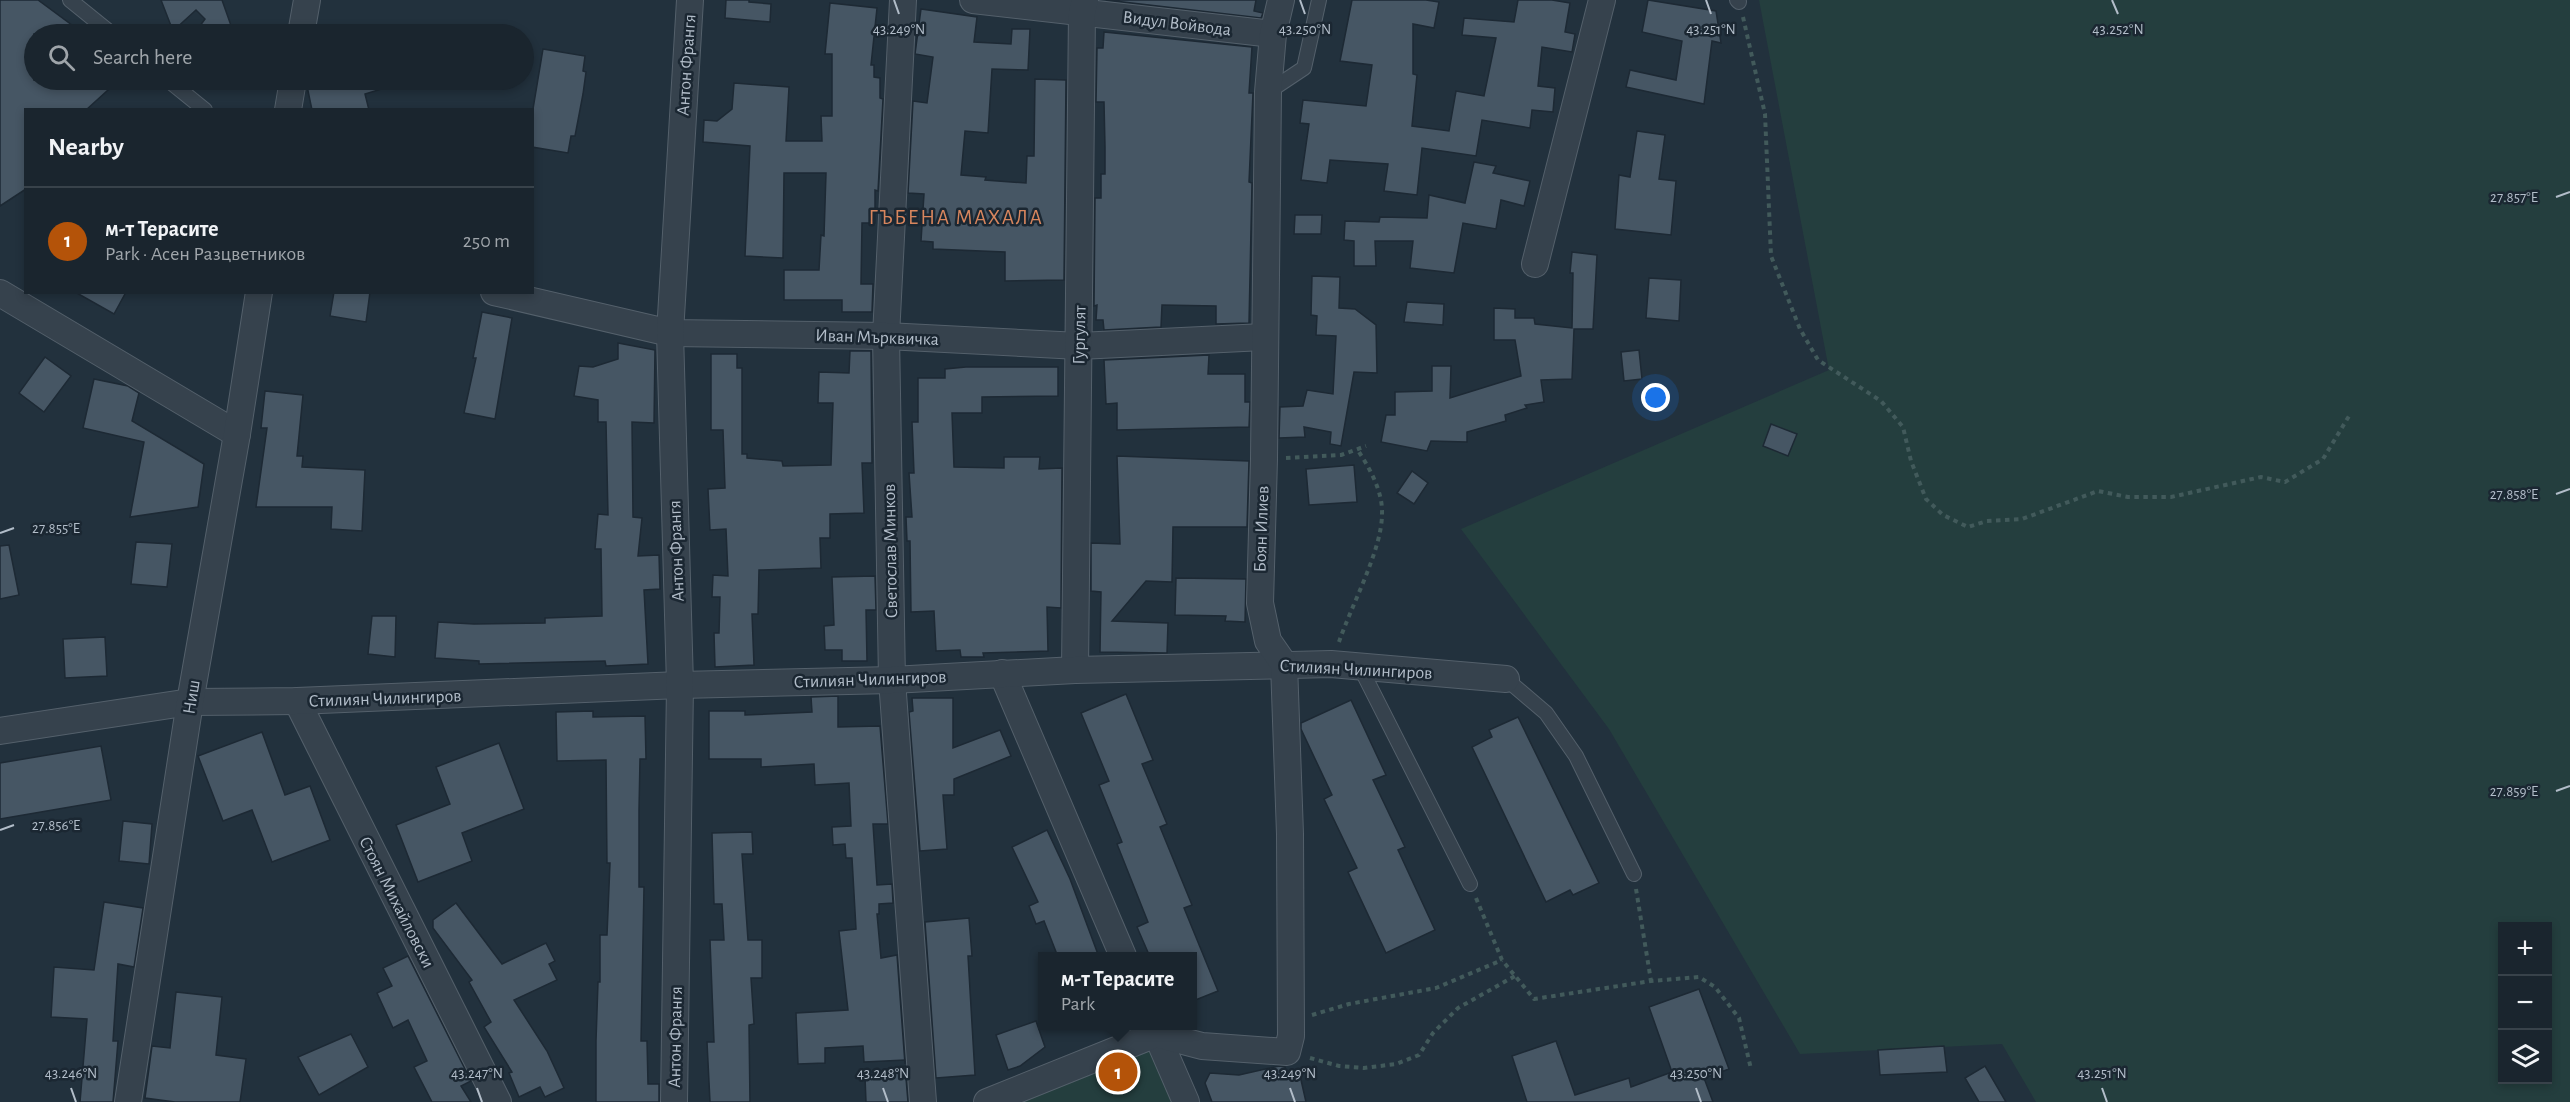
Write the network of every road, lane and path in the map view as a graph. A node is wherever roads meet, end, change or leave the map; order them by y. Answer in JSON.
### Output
{"nodes":[{"id":1,"x":70,"y":0,"type":"edge"},
{"id":2,"x":307,"y":0,"type":"edge"},
{"id":3,"x":690,"y":0,"type":"edge"},
{"id":4,"x":903,"y":0,"type":"edge"},
{"id":5,"x":973,"y":0,"type":"edge"},
{"id":6,"x":1281,"y":0,"type":"edge"},
{"id":7,"x":1319,"y":0,"type":"edge"},
{"id":8,"x":1602,"y":0,"type":"edge"},
{"id":9,"x":1738,"y":1,"type":"edge"},
{"id":10,"x":1083,"y":6,"type":"edge"},
{"id":11,"x":100,"y":24,"type":"edge"},
{"id":12,"x":303,"y":24,"type":"edge"},
{"id":13,"x":1273,"y":34,"type":"junction"},
{"id":14,"x":180,"y":90,"type":"edge"},
{"id":15,"x":291,"y":90,"type":"edge"},
{"id":16,"x":1268,"y":92,"type":"junction"},
{"id":17,"x":202,"y":108,"type":"edge"},
{"id":18,"x":288,"y":108,"type":"edge"},
{"id":19,"x":1535,"y":264,"type":"dead end"},
{"id":20,"x":0,"y":293,"type":"edge"},
{"id":21,"x":259,"y":294,"type":"edge"},
{"id":22,"x":503,"y":294,"type":"edge"},
{"id":23,"x":670,"y":333,"type":"junction"},
{"id":24,"x":886,"y":336,"type":"junction"},
{"id":25,"x":1264,"y":337,"type":"junction"},
{"id":26,"x":1079,"y":346,"type":"junction"},
{"id":27,"x":2349,"y":416,"type":"dead end"},
{"id":28,"x":237,"y":434,"type":"junction"},
{"id":29,"x":1366,"y":446,"type":"dead end"},
{"id":30,"x":1357,"y":449,"type":"junction"},
{"id":31,"x":1264,"y":459,"type":"junction"},
{"id":32,"x":1284,"y":664,"type":"junction"},
{"id":33,"x":1331,"y":664,"type":"junction"},
{"id":34,"x":1359,"y":665,"type":"junction"},
{"id":35,"x":1075,"y":670,"type":"junction"},
{"id":36,"x":1002,"y":673,"type":"junction"},
{"id":37,"x":1506,"y":679,"type":"joint"},
{"id":38,"x":892,"y":680,"type":"junction"},
{"id":39,"x":680,"y":686,"type":"junction"},
{"id":40,"x":297,"y":701,"type":"junction"},
{"id":41,"x":190,"y":702,"type":"junction"},
{"id":42,"x":0,"y":731,"type":"edge"},
{"id":43,"x":1634,"y":874,"type":"joint"},
{"id":44,"x":1470,"y":884,"type":"joint"},
{"id":45,"x":1121,"y":952,"type":"edge"},
{"id":46,"x":1502,"y":960,"type":"junction"},
{"id":47,"x":1515,"y":976,"type":"junction"},
{"id":48,"x":1651,"y":981,"type":"junction"},
{"id":49,"x":1154,"y":1030,"type":"edge"},
{"id":50,"x":1289,"y":1044,"type":"junction"},
{"id":51,"x":1751,"y":1069,"type":"dead end"},
{"id":52,"x":128,"y":1102,"type":"edge"},
{"id":53,"x":498,"y":1102,"type":"edge"},
{"id":54,"x":674,"y":1102,"type":"edge"},
{"id":55,"x":923,"y":1102,"type":"edge"},
{"id":56,"x":987,"y":1102,"type":"edge"},
{"id":57,"x":1186,"y":1102,"type":"edge"}],
"edges":[{"from":1,"to":11,"type":"lane"},
{"from":2,"to":12,"type":"street"},
{"from":3,"to":23,"type":"street","name":"Антон Франгя"},
{"from":4,"to":24,"type":"street","name":"Светослав Минков"},
{"from":5,"to":10,"type":"street","name":"Видул Войвода"},
{"from":6,"to":13,"type":"street","name":"Боян Илиев"},
{"from":7,"to":16,"type":"lane"},
{"from":8,"to":19,"type":"street"},
{"from":9,"to":27,"type":"path"},
{"from":10,"to":13,"type":"street","name":"Видул Войвода"},
{"from":10,"to":26,"type":"street","name":"Гургулят"},
{"from":13,"to":16,"type":"street","name":"Боян Илиев"},
{"from":14,"to":17,"type":"lane"},
{"from":15,"to":18,"type":"street"},
{"from":16,"to":25,"type":"street","name":"Боян Илиев"},
{"from":20,"to":28,"type":"street"},
{"from":21,"to":28,"type":"street","name":"Ниш"},
{"from":22,"to":23,"type":"street","name":"Иван Мърквичка"},
{"from":23,"to":24,"type":"street","name":"Иван Мърквичка"},
{"from":23,"to":39,"type":"street","name":"Антон Франгя"},
{"from":24,"to":26,"type":"street","name":"Иван Мърквичка"},
{"from":24,"to":38,"type":"street","name":"Светослав Минков"},
{"from":25,"to":26,"type":"street","name":"Иван Мърквичка"},
{"from":25,"to":31,"type":"street","name":"Боян Илиев"},
{"from":26,"to":35,"type":"street","name":"Гургулят"},
{"from":28,"to":41,"type":"street","name":"Ниш"},
{"from":29,"to":30,"type":"path"},
{"from":30,"to":31,"type":"path"},
{"from":30,"to":33,"type":"path"},
{"from":31,"to":32,"type":"street","name":"Боян Илиев"},
{"from":32,"to":33,"type":"street","name":"Стилиян Чилингиров"},
{"from":32,"to":35,"type":"street","name":"Стилиян Чилингиров"},
{"from":32,"to":50,"type":"street"},
{"from":33,"to":34,"type":"street","name":"Стилиян Чилингиров"},
{"from":34,"to":37,"type":"street","name":"Стилиян Чилингиров"},
{"from":34,"to":44,"type":"lane"},
{"from":35,"to":36,"type":"street","name":"Стилиян Чилингиров"},
{"from":36,"to":38,"type":"street","name":"Стилиян Чилингиров"},
{"from":36,"to":45,"type":"street"},
{"from":37,"to":43,"type":"lane","name":"Стилиян Чилингиров"},
{"from":38,"to":39,"type":"street","name":"Стилиян Чилингиров"},
{"from":38,"to":55,"type":"street","name":"Светослав Минков"},
{"from":39,"to":40,"type":"street","name":"Стилиян Чилингиров"},
{"from":39,"to":54,"type":"street","name":"Антон Франгя"},
{"from":40,"to":41,"type":"street","name":"Стилиян Чилингиров"},
{"from":40,"to":53,"type":"street","name":"Стоян Михайловски"},
{"from":41,"to":42,"type":"street","name":"Стилиян Чилингиров"},
{"from":41,"to":52,"type":"street","name":"Ниш"},
{"from":43,"to":48,"type":"path"},
{"from":44,"to":46,"type":"path"},
{"from":46,"to":47,"type":"path"},
{"from":46,"to":50,"type":"path"},
{"from":47,"to":48,"type":"path"},
{"from":47,"to":50,"type":"path"},
{"from":48,"to":51,"type":"path"},
{"from":49,"to":50,"type":"street"},
{"from":49,"to":56,"type":"street"},
{"from":49,"to":57,"type":"street"}]}
